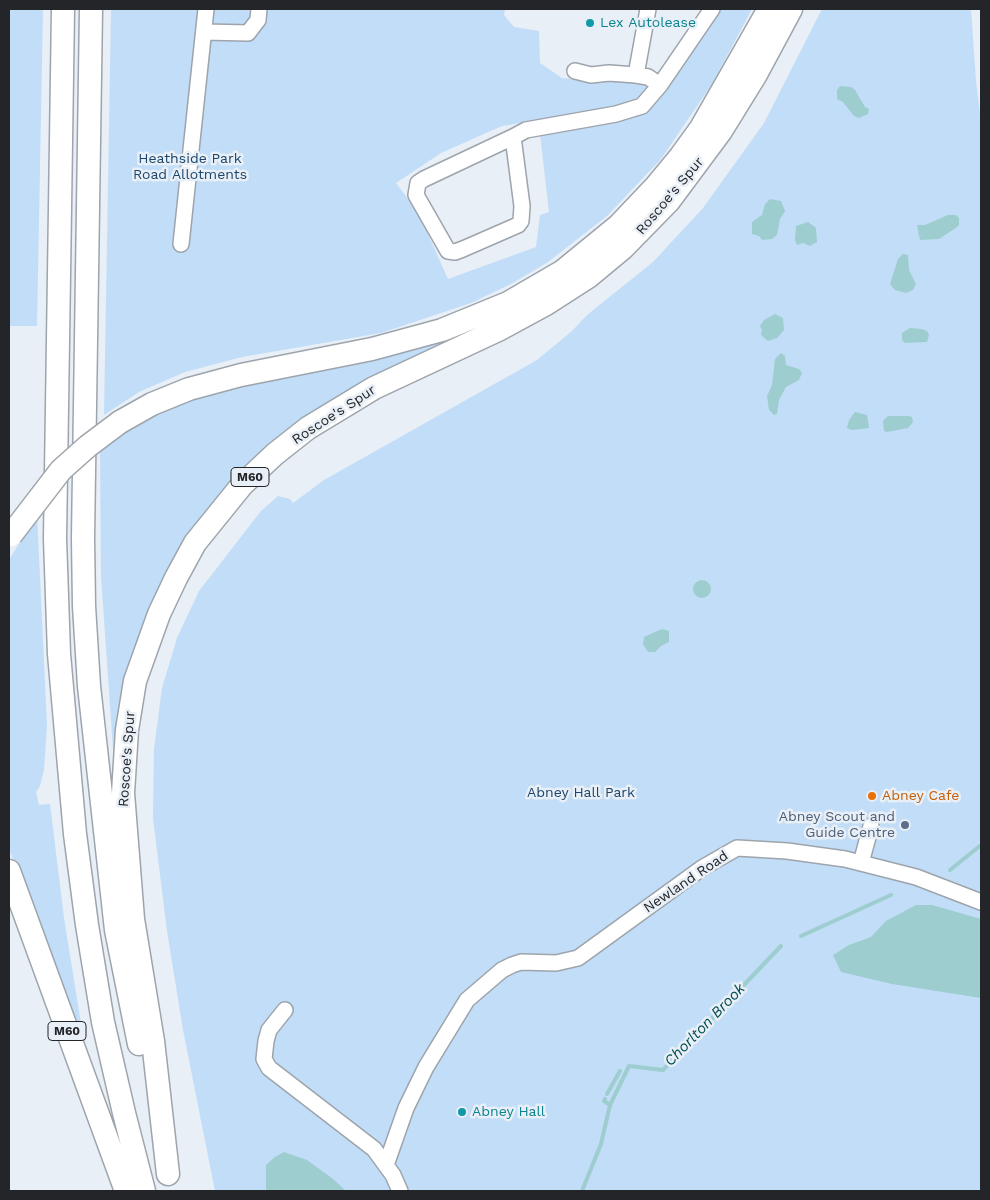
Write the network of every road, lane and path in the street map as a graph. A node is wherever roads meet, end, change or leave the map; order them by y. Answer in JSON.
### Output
{"nodes":[{"id":1,"x":63,"y":9,"type":"edge"},
{"id":2,"x":91,"y":9,"type":"edge"},
{"id":3,"x":206,"y":9,"type":"edge"},
{"id":4,"x":259,"y":9,"type":"edge"},
{"id":5,"x":648,"y":9,"type":"edge"},
{"id":6,"x":712,"y":9,"type":"edge"},
{"id":7,"x":769,"y":9,"type":"edge"},
{"id":8,"x":791,"y":9,"type":"edge"},
{"id":9,"x":205,"y":32,"type":"junction"},
{"id":10,"x":575,"y":70,"type":"dead end"},
{"id":11,"x":636,"y":75,"type":"junction"},
{"id":12,"x":660,"y":85,"type":"junction"},
{"id":13,"x":512,"y":136,"type":"junction"},
{"id":14,"x":180,"y":244,"type":"dead end"},
{"id":15,"x":10,"y":538,"type":"edge"},
{"id":16,"x":871,"y":826,"type":"dead end"},
{"id":17,"x":861,"y":863,"type":"junction"},
{"id":18,"x":9,"y":871,"type":"edge"},
{"id":19,"x":981,"y":902,"type":"edge"},
{"id":20,"x":285,"y":1010,"type":"dead end"},
{"id":21,"x":386,"y":1165,"type":"junction"},
{"id":22,"x":171,"y":1183,"type":"edge"},
{"id":23,"x":126,"y":1191,"type":"edge"},
{"id":24,"x":144,"y":1191,"type":"edge"},
{"id":25,"x":400,"y":1191,"type":"edge"}],
"edges":[{"from":1,"to":24,"type":"highway","number":"M60"},
{"from":2,"to":22,"type":"highway","number":"M60"},
{"from":3,"to":9,"type":"street"},
{"from":4,"to":9,"type":"street"},
{"from":5,"to":11,"type":"street"},
{"from":6,"to":12,"type":"street"},
{"from":7,"to":15,"type":"highway","name":"Roscoe's Spur","bridge":true},
{"from":8,"to":22,"type":"highway","name":"Roscoe's Spur","number":"M60"},
{"from":9,"to":14,"type":"street"},
{"from":10,"to":11,"type":"street"},
{"from":11,"to":12,"type":"street"},
{"from":12,"to":13,"type":"street"},
{"from":13,"to":13,"type":"street"},
{"from":16,"to":17,"type":"street"},
{"from":17,"to":19,"type":"street","name":"Newland Road"},
{"from":17,"to":21,"type":"street","name":"Newland Road"},
{"from":18,"to":23,"type":"highway","number":"M60"},
{"from":20,"to":21,"type":"street"},
{"from":21,"to":25,"type":"street"}]}
